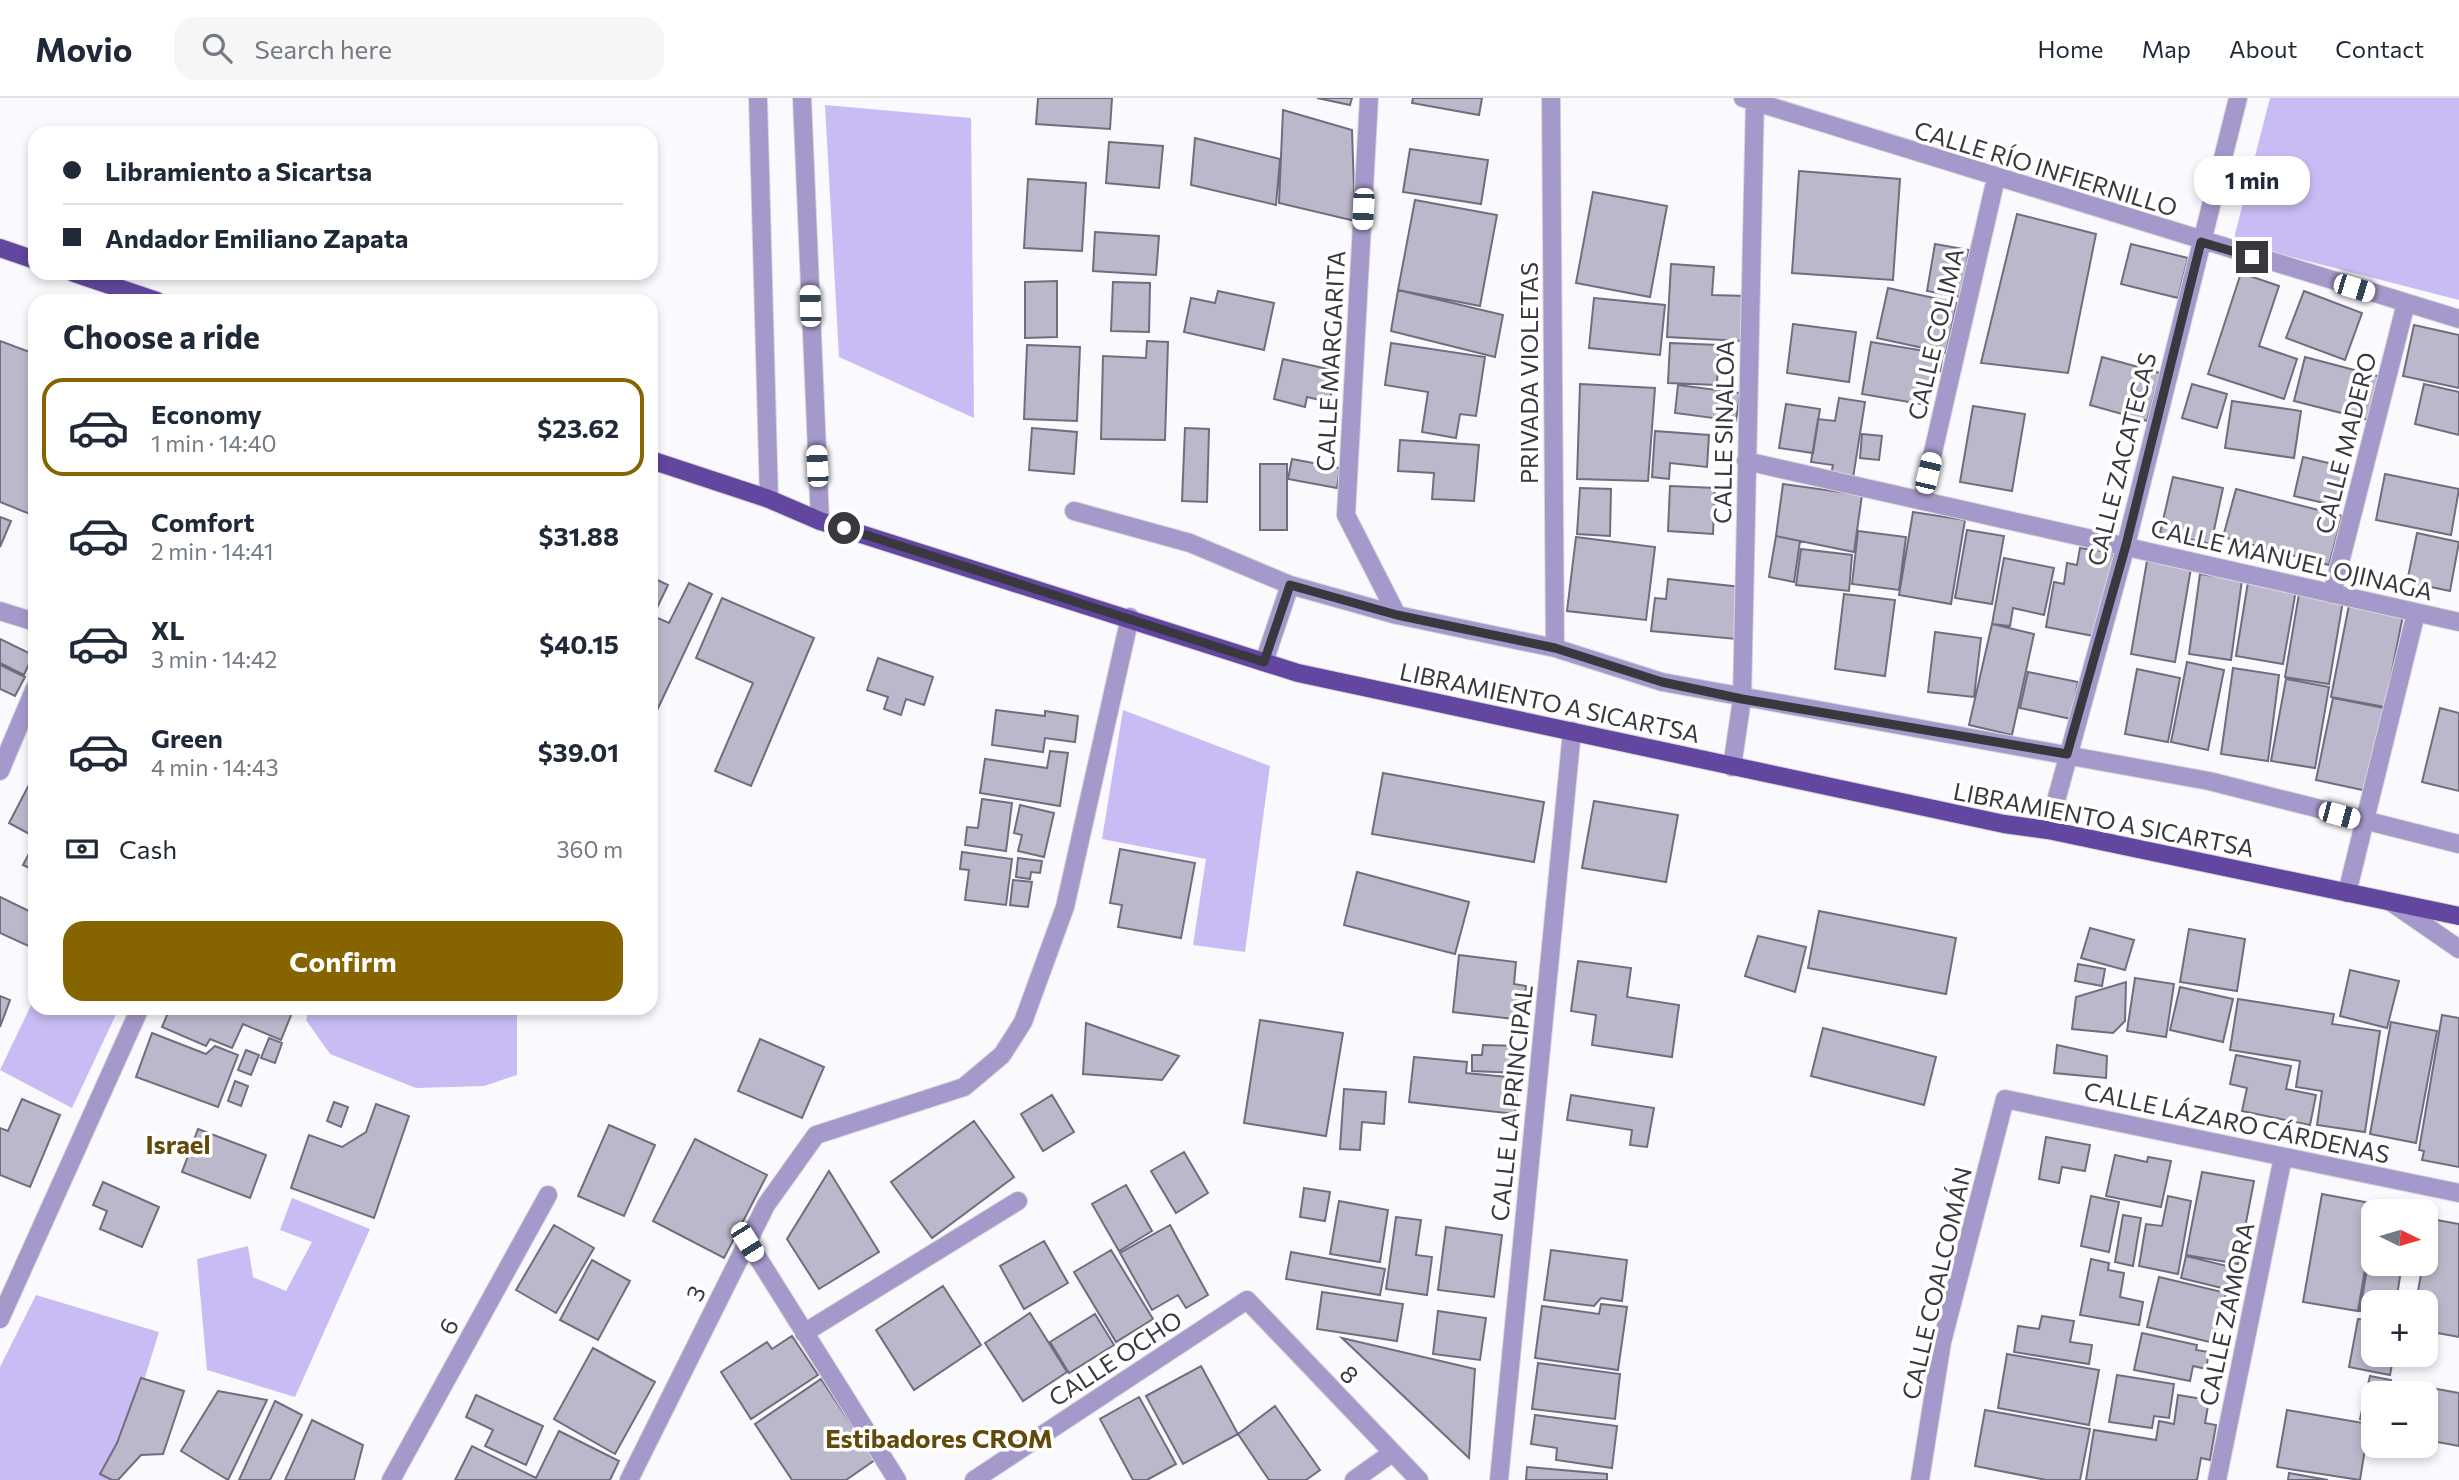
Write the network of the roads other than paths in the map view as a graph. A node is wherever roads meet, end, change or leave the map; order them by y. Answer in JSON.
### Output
{"nodes":[{"id":1,"x":758,"y":98,"type":"edge"},
{"id":2,"x":802,"y":98,"type":"edge"},
{"id":3,"x":1369,"y":98,"type":"edge"},
{"id":4,"x":1550,"y":98,"type":"edge"},
{"id":5,"x":2238,"y":98,"type":"edge"},
{"id":6,"x":1751,"y":99,"type":"edge"},
{"id":7,"x":1996,"y":178,"type":"junction"},
{"id":8,"x":2201,"y":242,"type":"junction"},
{"id":9,"x":0,"y":248,"type":"edge"},
{"id":10,"x":28,"y":258,"type":"edge"},
{"id":11,"x":95,"y":280,"type":"edge"},
{"id":12,"x":136,"y":294,"type":"edge"},
{"id":13,"x":2406,"y":303,"type":"junction"},
{"id":14,"x":2459,"y":320,"type":"edge"},
{"id":15,"x":1746,"y":461,"type":"junction"},
{"id":16,"x":658,"y":462,"type":"edge"},
{"id":17,"x":769,"y":499,"type":"junction"},
{"id":18,"x":1922,"y":500,"type":"junction"},
{"id":19,"x":1074,"y":511,"type":"dead end"},
{"id":20,"x":820,"y":521,"type":"junction"},
{"id":21,"x":2126,"y":545,"type":"junction"},
{"id":22,"x":1290,"y":585,"type":"junction"},
{"id":23,"x":2332,"y":594,"type":"junction"},
{"id":24,"x":0,"y":611,"type":"edge"},
{"id":25,"x":2416,"y":612,"type":"junction"},
{"id":26,"x":1397,"y":615,"type":"junction"},
{"id":27,"x":1130,"y":617,"type":"junction"},
{"id":28,"x":28,"y":620,"type":"edge"},
{"id":29,"x":2459,"y":622,"type":"edge"},
{"id":30,"x":1555,"y":648,"type":"junction"},
{"id":31,"x":1264,"y":662,"type":"junction"},
{"id":32,"x":1742,"y":699,"type":"junction"},
{"id":33,"x":28,"y":705,"type":"edge"},
{"id":34,"x":1572,"y":731,"type":"junction"},
{"id":35,"x":2067,"y":754,"type":"junction"},
{"id":36,"x":1732,"y":767,"type":"junction"},
{"id":37,"x":0,"y":771,"type":"edge"},
{"id":38,"x":2365,"y":822,"type":"junction"},
{"id":39,"x":2048,"y":830,"type":"junction"},
{"id":40,"x":2459,"y":844,"type":"edge"},
{"id":41,"x":2347,"y":893,"type":"junction"},
{"id":42,"x":2391,"y":902,"type":"junction"},
{"id":43,"x":2459,"y":916,"type":"edge"},
{"id":44,"x":2459,"y":949,"type":"edge"},
{"id":45,"x":137,"y":1015,"type":"edge"},
{"id":46,"x":2005,"y":1099,"type":"joint"},
{"id":47,"x":2283,"y":1157,"type":"junction"},
{"id":48,"x":2459,"y":1193,"type":"edge"},
{"id":49,"x":548,"y":1195,"type":"dead end"},
{"id":50,"x":1018,"y":1201,"type":"dead end"},
{"id":51,"x":747,"y":1242,"type":"junction"},
{"id":52,"x":1247,"y":1300,"type":"joint"},
{"id":53,"x":0,"y":1319,"type":"edge"},
{"id":54,"x":804,"y":1333,"type":"junction"},
{"id":55,"x":1392,"y":1453,"type":"junction"},
{"id":56,"x":391,"y":1480,"type":"edge"},
{"id":57,"x":629,"y":1480,"type":"edge"},
{"id":58,"x":897,"y":1480,"type":"edge"},
{"id":59,"x":974,"y":1480,"type":"edge"},
{"id":60,"x":1353,"y":1480,"type":"edge"},
{"id":61,"x":1419,"y":1480,"type":"edge"},
{"id":62,"x":1499,"y":1480,"type":"edge"},
{"id":63,"x":1920,"y":1480,"type":"edge"},
{"id":64,"x":2217,"y":1480,"type":"edge"}],
"edges":[{"from":1,"to":17,"type":"street"},
{"from":2,"to":20,"type":"street"},
{"from":3,"to":26,"type":"street","name":"CALLE MARGARITA"},
{"from":4,"to":30,"type":"street","name":"PRIVADA VIOLETAS"},
{"from":5,"to":8,"type":"street","name":"CALLE ZACATECAS"},
{"from":6,"to":7,"type":"street","name":"CALLE RÍO INFIERNILLO"},
{"from":6,"to":15,"type":"street","name":"CALLE SINALOA"},
{"from":7,"to":8,"type":"street","name":"CALLE RÍO INFIERNILLO"},
{"from":7,"to":18,"type":"street","name":"CALLE COLIMA"},
{"from":8,"to":13,"type":"street","name":"CALLE RÍO INFIERNILLO"},
{"from":8,"to":21,"type":"street","name":"CALLE ZACATECAS"},
{"from":9,"to":10,"type":"main road"},
{"from":11,"to":12,"type":"main road"},
{"from":13,"to":14,"type":"street","name":"CALLE RÍO INFIERNILLO"},
{"from":13,"to":23,"type":"street","name":"CALLE MADERO"},
{"from":15,"to":18,"type":"street","name":"CALLE MANUEL OJINAGA"},
{"from":15,"to":32,"type":"street","name":"CALLE SINALOA"},
{"from":16,"to":17,"type":"main road","name":"LIBRAMIENTO A SICARTSA"},
{"from":17,"to":20,"type":"main road","name":"LIBRAMIENTO A SICARTSA"},
{"from":18,"to":21,"type":"street","name":"CALLE MANUEL OJINAGA"},
{"from":19,"to":22,"type":"street"},
{"from":20,"to":27,"type":"main road","name":"LIBRAMIENTO A SICARTSA"},
{"from":21,"to":23,"type":"street","name":"CALLE MANUEL OJINAGA"},
{"from":21,"to":35,"type":"street","name":"CALLE ZACATECAS"},
{"from":22,"to":26,"type":"street"},
{"from":22,"to":31,"type":"street"},
{"from":23,"to":25,"type":"street","name":"CALLE MANUEL OJINAGA"},
{"from":24,"to":28,"type":"street"},
{"from":25,"to":29,"type":"street","name":"CALLE MANUEL OJINAGA"},
{"from":25,"to":38,"type":"street"},
{"from":26,"to":30,"type":"street"},
{"from":27,"to":31,"type":"main road","name":"LIBRAMIENTO A SICARTSA"},
{"from":27,"to":51,"type":"street","name":"3"},
{"from":30,"to":32,"type":"street"},
{"from":31,"to":34,"type":"main road","name":"LIBRAMIENTO A SICARTSA"},
{"from":32,"to":35,"type":"street"},
{"from":32,"to":36,"type":"street","name":"CALLE SINALOA"},
{"from":33,"to":37,"type":"street"},
{"from":34,"to":36,"type":"main road","name":"LIBRAMIENTO A SICARTSA"},
{"from":34,"to":62,"type":"street","name":"CALLE LA PRINCIPAL"},
{"from":35,"to":38,"type":"street"},
{"from":35,"to":39,"type":"street","name":"CALLE ZACATECAS"},
{"from":36,"to":39,"type":"main road","name":"LIBRAMIENTO A SICARTSA"},
{"from":38,"to":40,"type":"street"},
{"from":38,"to":41,"type":"street"},
{"from":39,"to":41,"type":"main road","name":"LIBRAMIENTO A SICARTSA"},
{"from":41,"to":42,"type":"main road","name":"LIBRAMIENTO A SICARTSA"},
{"from":42,"to":43,"type":"main road","name":"LIBRAMIENTO A SICARTSA"},
{"from":42,"to":44,"type":"street"},
{"from":45,"to":53,"type":"street"},
{"from":46,"to":47,"type":"street","name":"CALLE LÁZARO CÁRDENAS"},
{"from":46,"to":63,"type":"street","name":"CALLE COALCOMÁN"},
{"from":47,"to":48,"type":"street","name":"CALLE LÁZARO CÁRDENAS"},
{"from":47,"to":64,"type":"street","name":"CALLE ZAMORA"},
{"from":49,"to":56,"type":"street","name":"6"},
{"from":50,"to":54,"type":"street"},
{"from":51,"to":54,"type":"street"},
{"from":51,"to":57,"type":"street","name":"3"},
{"from":52,"to":55,"type":"street","name":"8"},
{"from":52,"to":59,"type":"street","name":"CALLE OCHO"},
{"from":54,"to":58,"type":"street"},
{"from":55,"to":60,"type":"street"},
{"from":55,"to":61,"type":"street","name":"8"}]}
